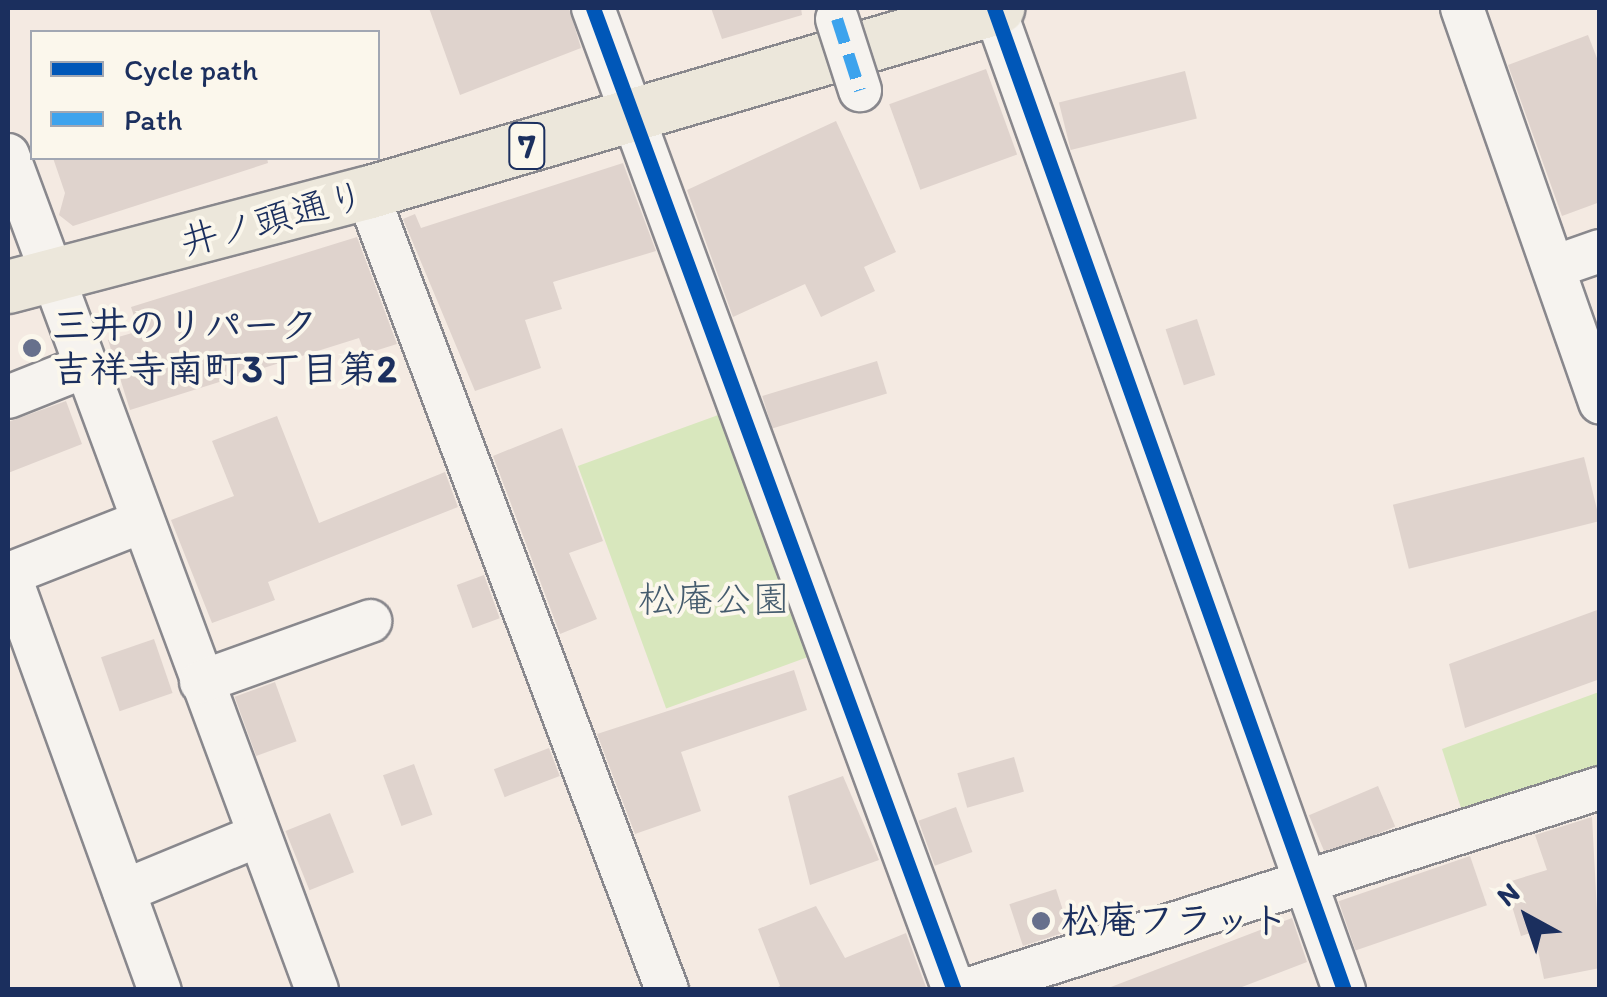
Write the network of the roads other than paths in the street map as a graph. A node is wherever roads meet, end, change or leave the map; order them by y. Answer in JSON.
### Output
{"nodes":[{"id":1,"x":593,"y":8,"type":"edge"},
{"id":2,"x":996,"y":8,"type":"edge"},
{"id":3,"x":1462,"y":8,"type":"edge"},
{"id":4,"x":837,"y":20,"type":"dead end"},
{"id":5,"x":860,"y":90,"type":"dead end"},
{"id":6,"x":636,"y":114,"type":"junction"},
{"id":7,"x":8,"y":155,"type":"edge"},
{"id":8,"x":367,"y":193,"type":"junction"},
{"id":9,"x":1600,"y":251,"type":"edge"},
{"id":10,"x":1554,"y":267,"type":"junction"},
{"id":11,"x":31,"y":282,"type":"edge"},
{"id":12,"x":86,"y":366,"type":"junction"},
{"id":13,"x":8,"y":397,"type":"edge"},
{"id":14,"x":1600,"y":403,"type":"edge"},
{"id":15,"x":141,"y":522,"type":"junction"},
{"id":16,"x":370,"y":620,"type":"dead end"},
{"id":17,"x":201,"y":682,"type":"junction"},
{"id":18,"x":1600,"y":788,"type":"edge"},
{"id":19,"x":259,"y":835,"type":"junction"},
{"id":20,"x":1306,"y":882,"type":"junction"},
{"id":21,"x":124,"y":892,"type":"junction"},
{"id":22,"x":160,"y":990,"type":"edge"},
{"id":23,"x":317,"y":990,"type":"edge"},
{"id":24,"x":667,"y":990,"type":"edge"},
{"id":25,"x":954,"y":990,"type":"edge"},
{"id":26,"x":966,"y":990,"type":"edge"},
{"id":27,"x":1344,"y":990,"type":"edge"}],
"edges":[{"from":1,"to":6,"type":"street"},
{"from":2,"to":6,"type":"main road","name":"井ノ頭通り","number":"7"},
{"from":2,"to":20,"type":"street"},
{"from":3,"to":10,"type":"street"},
{"from":4,"to":5,"type":"street","bridge":true},
{"from":6,"to":8,"type":"main road","name":"井ノ頭通り","number":"7"},
{"from":6,"to":25,"type":"street"},
{"from":7,"to":11,"type":"street"},
{"from":8,"to":11,"type":"main road","name":"井ノ頭通り","number":"7"},
{"from":8,"to":24,"type":"street"},
{"from":9,"to":10,"type":"street"},
{"from":10,"to":14,"type":"street"},
{"from":11,"to":12,"type":"street"},
{"from":12,"to":13,"type":"street"},
{"from":12,"to":15,"type":"street"},
{"from":15,"to":17,"type":"street"},
{"from":15,"to":21,"type":"street"},
{"from":16,"to":17,"type":"street"},
{"from":17,"to":19,"type":"street"},
{"from":18,"to":20,"type":"street"},
{"from":19,"to":21,"type":"street"},
{"from":19,"to":23,"type":"street"},
{"from":20,"to":26,"type":"street"},
{"from":20,"to":27,"type":"street"},
{"from":21,"to":22,"type":"street"}]}
